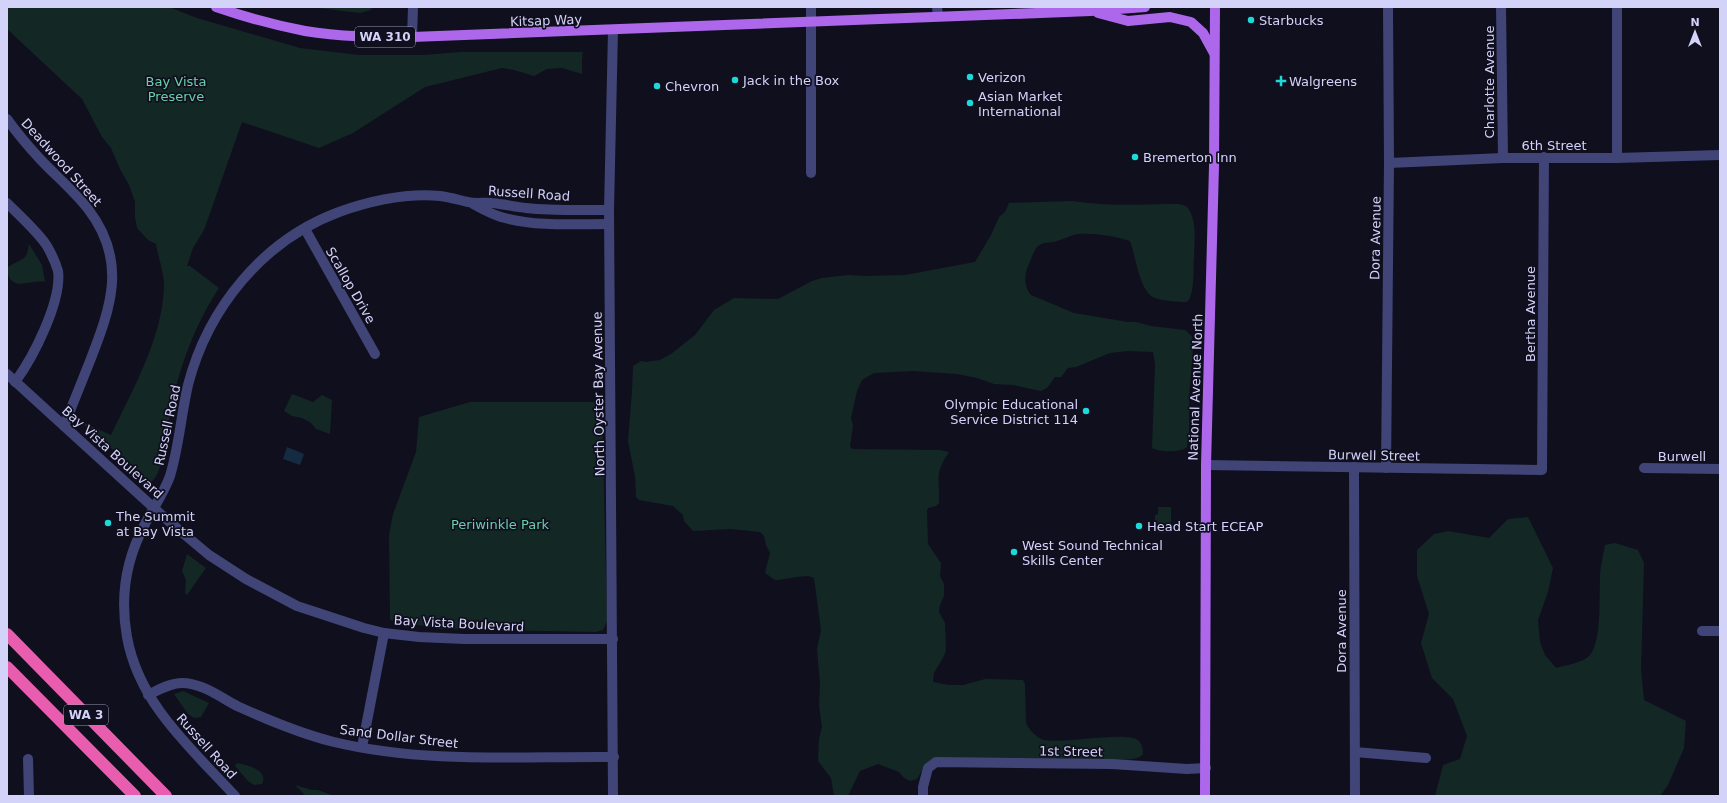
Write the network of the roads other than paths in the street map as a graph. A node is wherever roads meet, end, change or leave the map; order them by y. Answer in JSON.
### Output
{"nodes":[{"id":1,"x":216,"y":7,"type":"edge"},
{"id":2,"x":413,"y":7,"type":"edge"},
{"id":3,"x":811,"y":7,"type":"edge"},
{"id":4,"x":1145,"y":7,"type":"edge"},
{"id":5,"x":1215,"y":7,"type":"edge"},
{"id":6,"x":1388,"y":7,"type":"edge"},
{"id":7,"x":1502,"y":7,"type":"edge"},
{"id":8,"x":1617,"y":7,"type":"edge"},
{"id":9,"x":1091,"y":11,"type":"junction"},
{"id":10,"x":937,"y":12,"type":"edge"},
{"id":11,"x":811,"y":21,"type":"junction"},
{"id":12,"x":613,"y":30,"type":"junction"},
{"id":13,"x":412,"y":37,"type":"junction"},
{"id":14,"x":1215,"y":54,"type":"junction"},
{"id":15,"x":7,"y":119,"type":"edge"},
{"id":16,"x":1720,"y":155,"type":"edge"},
{"id":17,"x":1544,"y":157,"type":"junction"},
{"id":18,"x":1502,"y":158,"type":"junction"},
{"id":19,"x":1618,"y":158,"type":"junction"},
{"id":20,"x":1389,"y":163,"type":"junction"},
{"id":21,"x":811,"y":173,"type":"dead end"},
{"id":22,"x":7,"y":203,"type":"edge"},
{"id":23,"x":471,"y":203,"type":"junction"},
{"id":24,"x":609,"y":210,"type":"junction"},
{"id":25,"x":609,"y":224,"type":"junction"},
{"id":26,"x":304,"y":229,"type":"junction"},
{"id":27,"x":375,"y":354,"type":"dead end"},
{"id":28,"x":7,"y":374,"type":"edge"},
{"id":29,"x":15,"y":382,"type":"junction"},
{"id":30,"x":64,"y":426,"type":"junction"},
{"id":31,"x":1206,"y":465,"type":"junction"},
{"id":32,"x":1354,"y":466,"type":"junction"},
{"id":33,"x":1386,"y":468,"type":"junction"},
{"id":34,"x":1644,"y":468,"type":"dead end"},
{"id":35,"x":1720,"y":469,"type":"edge"},
{"id":36,"x":1542,"y":470,"type":"joint"},
{"id":37,"x":154,"y":507,"type":"junction"},
{"id":38,"x":1702,"y":631,"type":"dead end"},
{"id":39,"x":1720,"y":631,"type":"edge"},
{"id":40,"x":384,"y":632,"type":"junction"},
{"id":41,"x":7,"y":634,"type":"edge"},
{"id":42,"x":613,"y":639,"type":"junction"},
{"id":43,"x":7,"y":667,"type":"edge"},
{"id":44,"x":148,"y":695,"type":"junction"},
{"id":45,"x":362,"y":748,"type":"junction"},
{"id":46,"x":1355,"y":752,"type":"junction"},
{"id":47,"x":614,"y":757,"type":"junction"},
{"id":48,"x":1426,"y":758,"type":"dead end"},
{"id":49,"x":28,"y":759,"type":"dead end"},
{"id":50,"x":1206,"y":768,"type":"junction"},
{"id":51,"x":29,"y":796,"type":"edge"},
{"id":52,"x":135,"y":796,"type":"edge"},
{"id":53,"x":166,"y":796,"type":"edge"},
{"id":54,"x":235,"y":796,"type":"edge"},
{"id":55,"x":614,"y":796,"type":"edge"},
{"id":56,"x":923,"y":796,"type":"edge"},
{"id":57,"x":1205,"y":796,"type":"edge"},
{"id":58,"x":1355,"y":796,"type":"edge"}],
"edges":[{"from":1,"to":13,"type":"main road","name":"Kitsap Way","number":"WA 310"},
{"from":2,"to":13,"type":"street"},
{"from":3,"to":11,"type":"street"},
{"from":4,"to":9,"type":"main road","name":"Kitsap Way","number":"WA 310"},
{"from":5,"to":14,"type":"main road","name":"National Avenue North"},
{"from":6,"to":20,"type":"street","name":"Dora Avenue"},
{"from":7,"to":18,"type":"street","name":"Charlotte Avenue"},
{"from":8,"to":19,"type":"street"},
{"from":9,"to":10,"type":"main road","name":"Kitsap Way","number":"WA 310"},
{"from":9,"to":14,"type":"main road"},
{"from":10,"to":11,"type":"main road","name":"Kitsap Way","number":"WA 310"},
{"from":11,"to":12,"type":"main road","name":"Kitsap Way","number":"WA 310"},
{"from":11,"to":21,"type":"street"},
{"from":12,"to":13,"type":"main road","name":"Kitsap Way","number":"WA 310"},
{"from":12,"to":24,"type":"street","name":"North Oyster Bay Avenue"},
{"from":14,"to":31,"type":"main road","name":"National Avenue North"},
{"from":15,"to":30,"type":"street","name":"Deadwood Street"},
{"from":16,"to":19,"type":"street","name":"6th Street"},
{"from":17,"to":18,"type":"street","name":"6th Street"},
{"from":17,"to":19,"type":"street","name":"6th Street"},
{"from":17,"to":36,"type":"street","name":"Bertha Avenue"},
{"from":18,"to":20,"type":"street","name":"6th Street"},
{"from":20,"to":33,"type":"street","name":"Dora Avenue"},
{"from":22,"to":29,"type":"street"},
{"from":23,"to":24,"type":"street","name":"Russell Road"},
{"from":23,"to":25,"type":"street","name":"Russell Road"},
{"from":23,"to":26,"type":"street","name":"Russell Road"},
{"from":24,"to":25,"type":"street","name":"North Oyster Bay Avenue"},
{"from":25,"to":42,"type":"street","name":"North Oyster Bay Avenue"},
{"from":26,"to":27,"type":"street","name":"Scallop Drive"},
{"from":26,"to":37,"type":"street","name":"Russell Road"},
{"from":28,"to":29,"type":"street","name":"Bay Vista Boulevard"},
{"from":29,"to":30,"type":"street","name":"Bay Vista Boulevard"},
{"from":30,"to":37,"type":"street","name":"Bay Vista Boulevard"},
{"from":31,"to":32,"type":"street","name":"Burwell Street"},
{"from":31,"to":50,"type":"main road","name":"National Avenue North"},
{"from":32,"to":33,"type":"street","name":"Burwell Street"},
{"from":32,"to":46,"type":"street","name":"Dora Avenue"},
{"from":33,"to":36,"type":"street","name":"Burwell Street"},
{"from":34,"to":35,"type":"street","name":"Burwell"},
{"from":37,"to":40,"type":"street","name":"Bay Vista Boulevard"},
{"from":37,"to":44,"type":"street","name":"Russell Road"},
{"from":38,"to":39,"type":"street"},
{"from":40,"to":42,"type":"street","name":"Bay Vista Boulevard"},
{"from":40,"to":45,"type":"street"},
{"from":41,"to":53,"type":"highway","number":"WA 3"},
{"from":42,"to":47,"type":"street","name":"North Oyster Bay Avenue"},
{"from":43,"to":52,"type":"highway","number":"WA 3"},
{"from":44,"to":45,"type":"street","name":"Sand Dollar Street"},
{"from":44,"to":54,"type":"street","name":"Russell Road"},
{"from":45,"to":47,"type":"street","name":"Sand Dollar Street"},
{"from":46,"to":48,"type":"street"},
{"from":46,"to":58,"type":"street","name":"Dora Avenue"},
{"from":47,"to":55,"type":"street","name":"North Oyster Bay Avenue"},
{"from":49,"to":51,"type":"street"},
{"from":50,"to":56,"type":"street","name":"1st Street"},
{"from":50,"to":57,"type":"main road","name":"National Avenue North"}]}
